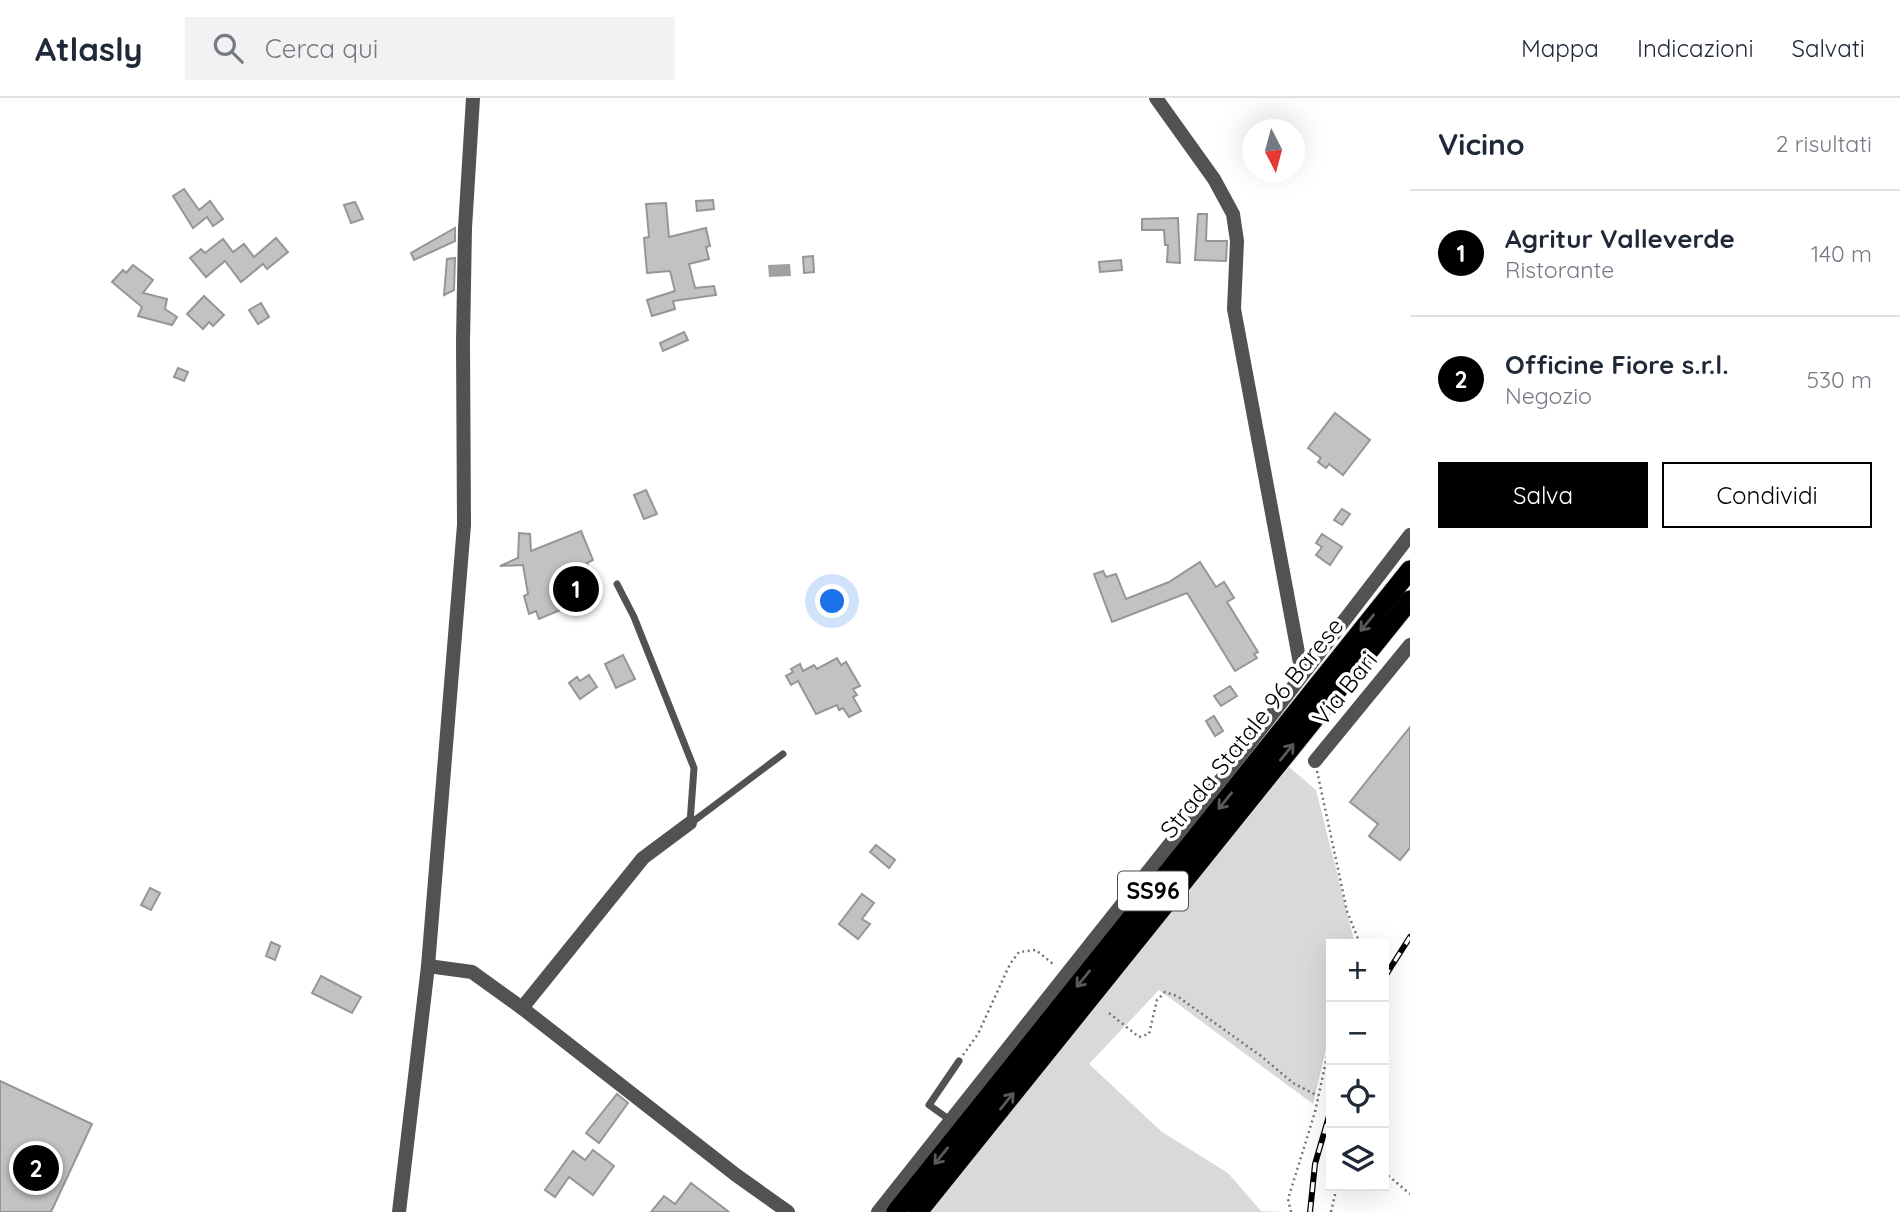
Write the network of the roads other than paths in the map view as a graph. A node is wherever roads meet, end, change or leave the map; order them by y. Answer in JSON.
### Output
{"nodes":[{"id":1,"x":472,"y":98,"type":"edge"},
{"id":2,"x":1156,"y":98,"type":"edge"},
{"id":3,"x":1410,"y":536,"type":"edge"},
{"id":4,"x":1410,"y":570,"type":"edge"},
{"id":5,"x":617,"y":584,"type":"dead end"},
{"id":6,"x":1410,"y":600,"type":"edge"},
{"id":7,"x":1410,"y":645,"type":"edge"},
{"id":8,"x":1302,"y":674,"type":"junction"},
{"id":9,"x":783,"y":754,"type":"dead end"},
{"id":10,"x":1315,"y":761,"type":"road end"},
{"id":11,"x":690,"y":823,"type":"junction"},
{"id":12,"x":428,"y":966,"type":"junction"},
{"id":13,"x":522,"y":1008,"type":"junction"},
{"id":14,"x":959,"y":1061,"type":"road end"},
{"id":15,"x":950,"y":1120,"type":"junction"},
{"id":16,"x":399,"y":1212,"type":"edge"},
{"id":17,"x":788,"y":1212,"type":"edge"},
{"id":18,"x":878,"y":1212,"type":"edge"},
{"id":19,"x":896,"y":1212,"type":"edge"},
{"id":20,"x":918,"y":1212,"type":"edge"}],
"edges":[{"from":1,"to":12,"type":"street"},
{"from":2,"to":8,"type":"street"},
{"from":3,"to":8,"type":"street"},
{"from":4,"to":19,"type":"highway","name":"Strada Statale 96 Barese","number":"SS96","one_way":true},
{"from":5,"to":11,"type":"lane"},
{"from":20,"to":6,"type":"highway","name":"Strada Statale 96 Barese","number":"SS96","one_way":true},
{"from":7,"to":10,"type":"street","name":"Via Bari"},
{"from":8,"to":15,"type":"street"},
{"from":9,"to":11,"type":"lane"},
{"from":11,"to":13,"type":"street"},
{"from":12,"to":13,"type":"street"},
{"from":12,"to":16,"type":"street"},
{"from":13,"to":17,"type":"street"},
{"from":14,"to":15,"type":"lane"},
{"from":15,"to":18,"type":"street"}]}
